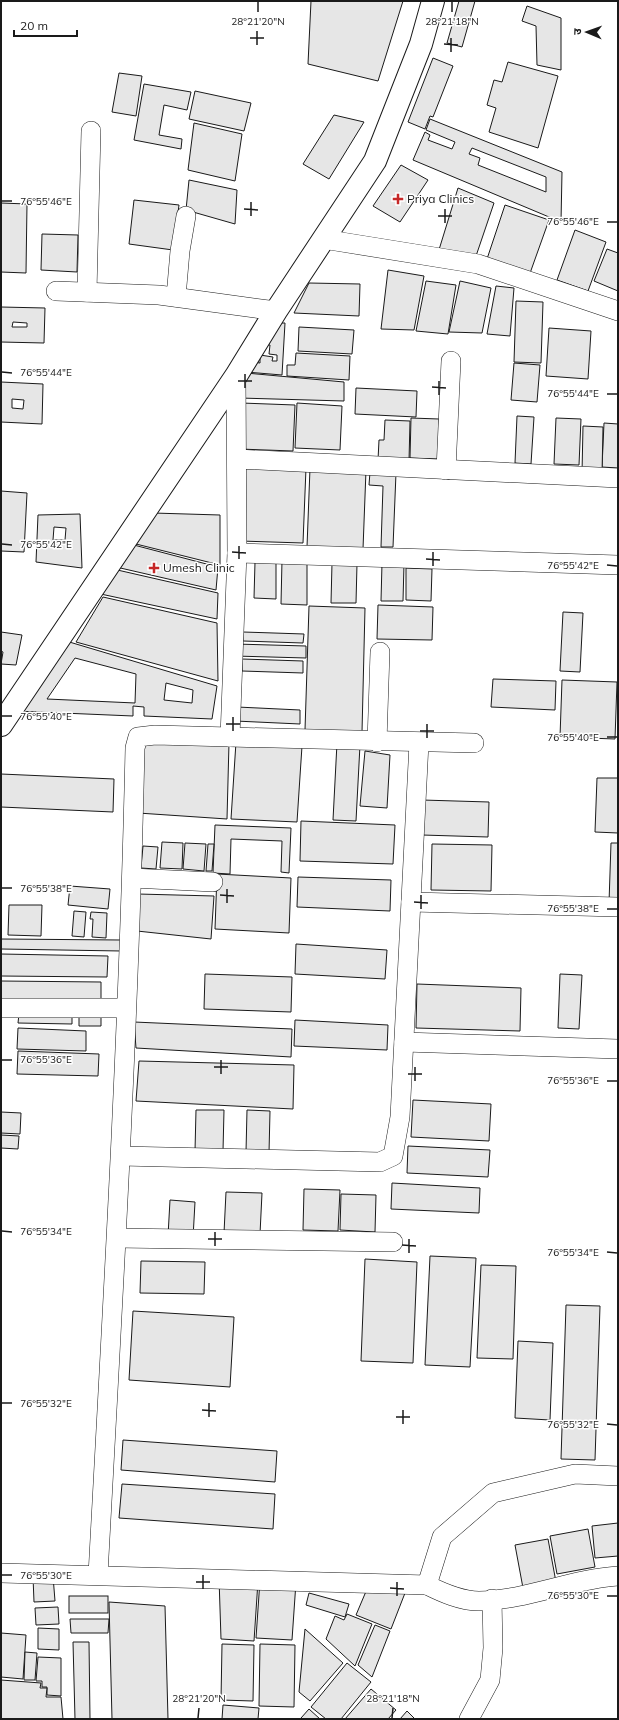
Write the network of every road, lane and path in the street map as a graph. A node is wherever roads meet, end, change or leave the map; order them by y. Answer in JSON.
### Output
{"nodes":[{"id":1,"x":433,"y":1,"type":"edge"},
{"id":2,"x":91,"y":131,"type":"dead end"},
{"id":3,"x":186,"y":216,"type":"dead end"},
{"id":4,"x":323,"y":239,"type":"junction"},
{"id":5,"x":56,"y":291,"type":"dead end"},
{"id":6,"x":87,"y":292,"type":"junction"},
{"id":7,"x":176,"y":298,"type":"junction"},
{"id":8,"x":618,"y":311,"type":"edge"},
{"id":9,"x":276,"y":312,"type":"junction"},
{"id":10,"x":451,"y":361,"type":"dead end"},
{"id":11,"x":236,"y":376,"type":"junction"},
{"id":12,"x":237,"y":459,"type":"junction"},
{"id":13,"x":446,"y":470,"type":"junction"},
{"id":14,"x":618,"y":478,"type":"edge"},
{"id":15,"x":237,"y":554,"type":"junction"},
{"id":16,"x":618,"y":565,"type":"edge"},
{"id":17,"x":380,"y":652,"type":"dead end"},
{"id":18,"x":1,"y":725,"type":"edge"},
{"id":19,"x":230,"y":737,"type":"junction"},
{"id":20,"x":377,"y":742,"type":"junction"},
{"id":21,"x":419,"y":743,"type":"junction"},
{"id":22,"x":474,"y":743,"type":"dead end"},
{"id":23,"x":132,"y":884,"type":"junction"},
{"id":24,"x":212,"y":887,"type":"dead end"},
{"id":25,"x":411,"y":902,"type":"junction"},
{"id":26,"x":618,"y":907,"type":"edge"},
{"id":27,"x":1,"y":1008,"type":"edge"},
{"id":28,"x":126,"y":1008,"type":"junction"},
{"id":29,"x":404,"y":1042,"type":"junction"},
{"id":30,"x":618,"y":1049,"type":"edge"},
{"id":31,"x":120,"y":1156,"type":"junction"},
{"id":32,"x":117,"y":1238,"type":"junction"},
{"id":33,"x":393,"y":1242,"type":"dead end"},
{"id":34,"x":618,"y":1476,"type":"edge"},
{"id":35,"x":1,"y":1573,"type":"edge"},
{"id":36,"x":98,"y":1575,"type":"junction"},
{"id":37,"x":618,"y":1576,"type":"edge"},
{"id":38,"x":427,"y":1585,"type":"junction"},
{"id":39,"x":492,"y":1599,"type":"junction"},
{"id":40,"x":469,"y":1719,"type":"edge"}],
"edges":[{"from":1,"to":4,"type":"street"},
{"from":2,"to":6,"type":"street"},
{"from":3,"to":7,"type":"street"},
{"from":4,"to":8,"type":"street"},
{"from":4,"to":9,"type":"street"},
{"from":5,"to":6,"type":"street"},
{"from":6,"to":7,"type":"street"},
{"from":7,"to":9,"type":"street"},
{"from":9,"to":11,"type":"street"},
{"from":10,"to":13,"type":"street"},
{"from":11,"to":12,"type":"street"},
{"from":11,"to":18,"type":"street"},
{"from":12,"to":13,"type":"street"},
{"from":12,"to":15,"type":"street"},
{"from":13,"to":14,"type":"street"},
{"from":15,"to":16,"type":"street"},
{"from":15,"to":19,"type":"street"},
{"from":17,"to":20,"type":"street"},
{"from":19,"to":20,"type":"street"},
{"from":19,"to":23,"type":"street"},
{"from":20,"to":21,"type":"street"},
{"from":21,"to":22,"type":"street"},
{"from":21,"to":25,"type":"street"},
{"from":23,"to":24,"type":"street"},
{"from":23,"to":28,"type":"street"},
{"from":25,"to":26,"type":"street"},
{"from":25,"to":29,"type":"street"},
{"from":27,"to":28,"type":"street"},
{"from":28,"to":31,"type":"street"},
{"from":29,"to":30,"type":"street"},
{"from":29,"to":31,"type":"street"},
{"from":31,"to":32,"type":"street"},
{"from":32,"to":33,"type":"street"},
{"from":32,"to":36,"type":"street"},
{"from":34,"to":38,"type":"street"},
{"from":35,"to":36,"type":"street"},
{"from":36,"to":38,"type":"street"},
{"from":37,"to":39,"type":"street"},
{"from":38,"to":39,"type":"street"},
{"from":39,"to":40,"type":"street"}]}
